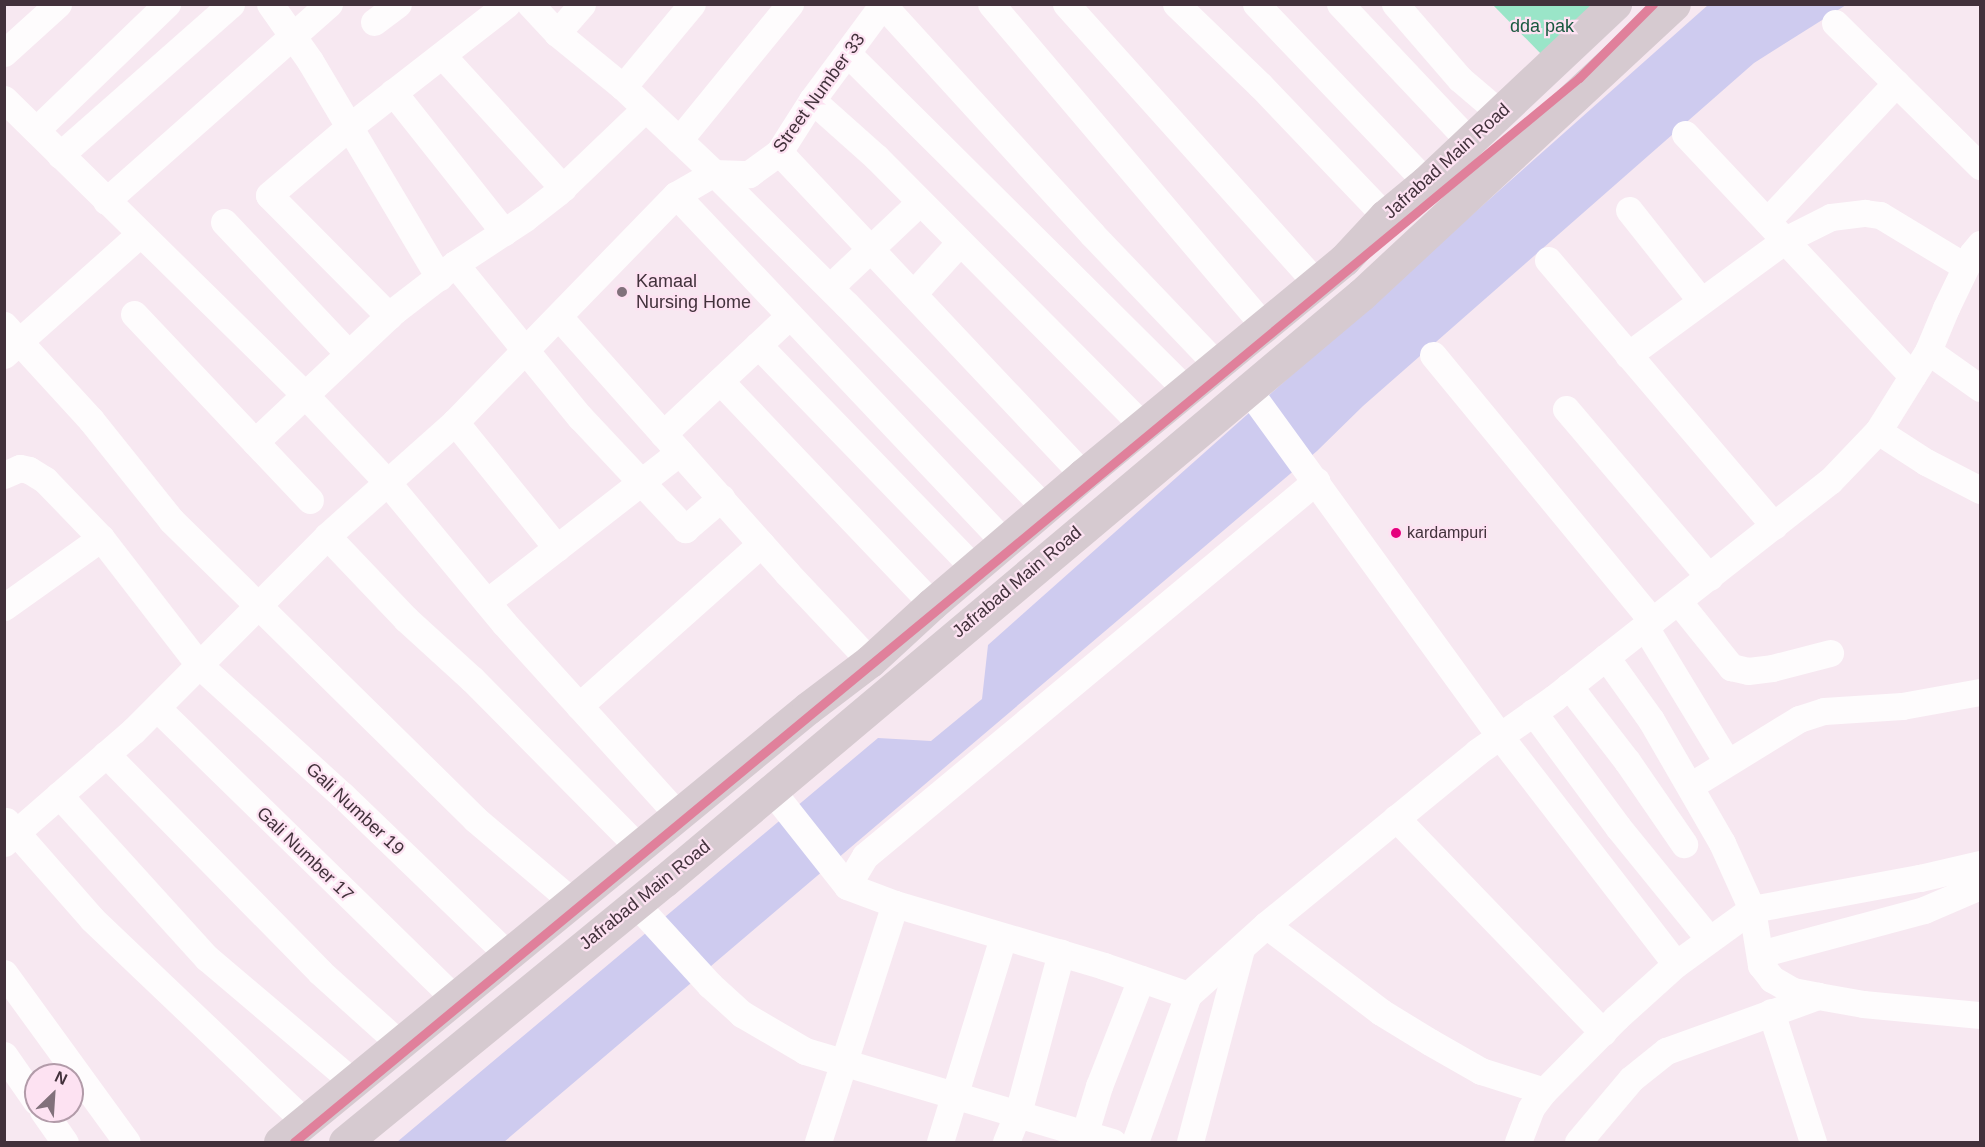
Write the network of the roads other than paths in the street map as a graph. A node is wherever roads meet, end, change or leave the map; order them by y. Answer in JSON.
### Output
{"nodes":[{"id":1,"x":58,"y":4,"type":"edge"},
{"id":2,"x":167,"y":4,"type":"edge"},
{"id":3,"x":231,"y":4,"type":"edge"},
{"id":4,"x":270,"y":4,"type":"edge"},
{"id":5,"x":329,"y":4,"type":"edge"},
{"id":6,"x":398,"y":4,"type":"edge"},
{"id":7,"x":507,"y":4,"type":"edge"},
{"id":8,"x":530,"y":4,"type":"edge"},
{"id":9,"x":582,"y":4,"type":"edge"},
{"id":10,"x":692,"y":4,"type":"edge"},
{"id":11,"x":790,"y":4,"type":"edge"},
{"id":12,"x":991,"y":4,"type":"edge"},
{"id":13,"x":1066,"y":4,"type":"edge"},
{"id":14,"x":1176,"y":4,"type":"edge"},
{"id":15,"x":1256,"y":4,"type":"edge"},
{"id":16,"x":1340,"y":4,"type":"edge"},
{"id":17,"x":1395,"y":4,"type":"edge"},
{"id":18,"x":1615,"y":4,"type":"edge"},
{"id":19,"x":1674,"y":4,"type":"edge"},
{"id":20,"x":883,"y":5,"type":"edge"},
{"id":21,"x":374,"y":22,"type":"dead end"},
{"id":22,"x":1835,"y":23,"type":"dead end"},
{"id":23,"x":557,"y":33,"type":"junction"},
{"id":24,"x":292,"y":36,"type":"junction"},
{"id":25,"x":4,"y":53,"type":"edge"},
{"id":26,"x":847,"y":53,"type":"junction"},
{"id":27,"x":442,"y":55,"type":"junction"},
{"id":28,"x":1896,"y":83,"type":"junction"},
{"id":29,"x":1529,"y":85,"type":"junction"},
{"id":30,"x":623,"y":87,"type":"junction"},
{"id":31,"x":393,"y":92,"type":"junction"},
{"id":32,"x":4,"y":99,"type":"edge"},
{"id":33,"x":812,"y":100,"type":"junction"},
{"id":34,"x":645,"y":109,"type":"junction"},
{"id":35,"x":1500,"y":113,"type":"junction"},
{"id":36,"x":1554,"y":116,"type":"junction"},
{"id":37,"x":349,"y":127,"type":"junction"},
{"id":38,"x":36,"y":130,"type":"junction"},
{"id":39,"x":1685,"y":134,"type":"dead end"},
{"id":40,"x":679,"y":140,"type":"junction"},
{"id":41,"x":1470,"y":142,"type":"junction"},
{"id":42,"x":779,"y":152,"type":"junction"},
{"id":43,"x":60,"y":155,"type":"junction"},
{"id":44,"x":1980,"y":166,"type":"edge"},
{"id":45,"x":714,"y":173,"type":"junction"},
{"id":46,"x":1426,"y":182,"type":"junction"},
{"id":47,"x":563,"y":188,"type":"junction"},
{"id":48,"x":676,"y":195,"type":"junction"},
{"id":49,"x":106,"y":201,"type":"junction"},
{"id":50,"x":921,"y":202,"type":"junction"},
{"id":51,"x":1629,"y":210,"type":"dead end"},
{"id":52,"x":1385,"y":216,"type":"junction"},
{"id":53,"x":224,"y":222,"type":"dead end"},
{"id":54,"x":1776,"y":231,"type":"junction"},
{"id":55,"x":504,"y":232,"type":"junction"},
{"id":56,"x":140,"y":234,"type":"junction"},
{"id":57,"x":960,"y":242,"type":"junction"},
{"id":58,"x":1980,"y":244,"type":"edge"},
{"id":59,"x":871,"y":250,"type":"junction"},
{"id":60,"x":1548,"y":260,"type":"dead end"},
{"id":61,"x":1966,"y":267,"type":"junction"},
{"id":62,"x":447,"y":270,"type":"junction"},
{"id":63,"x":1316,"y":283,"type":"junction"},
{"id":64,"x":830,"y":287,"type":"junction"},
{"id":65,"x":913,"y":294,"type":"junction"},
{"id":66,"x":1701,"y":301,"type":"junction"},
{"id":67,"x":134,"y":314,"type":"dead end"},
{"id":68,"x":389,"y":316,"type":"junction"},
{"id":69,"x":789,"y":316,"type":"junction"},
{"id":70,"x":559,"y":317,"type":"junction"},
{"id":71,"x":1264,"y":326,"type":"junction"},
{"id":72,"x":9,"y":341,"type":"edge"},
{"id":73,"x":758,"y":345,"type":"junction"},
{"id":74,"x":527,"y":351,"type":"junction"},
{"id":75,"x":1928,"y":351,"type":"junction"},
{"id":76,"x":348,"y":353,"type":"junction"},
{"id":77,"x":1433,"y":355,"type":"dead end"},
{"id":78,"x":1628,"y":355,"type":"junction"},
{"id":79,"x":1218,"y":365,"type":"junction"},
{"id":80,"x":1912,"y":376,"type":"junction"},
{"id":81,"x":720,"y":381,"type":"junction"},
{"id":82,"x":1980,"y":387,"type":"edge"},
{"id":83,"x":1247,"y":388,"type":"junction"},
{"id":84,"x":1187,"y":391,"type":"junction"},
{"id":85,"x":305,"y":395,"type":"junction"},
{"id":86,"x":1566,"y":409,"type":"dead end"},
{"id":87,"x":455,"y":422,"type":"junction"},
{"id":88,"x":1144,"y":427,"type":"junction"},
{"id":89,"x":1878,"y":431,"type":"junction"},
{"id":90,"x":255,"y":442,"type":"junction"},
{"id":91,"x":671,"y":443,"type":"junction"},
{"id":92,"x":4,"y":475,"type":"edge"},
{"id":93,"x":1083,"y":475,"type":"junction"},
{"id":94,"x":1316,"y":481,"type":"junction"},
{"id":95,"x":387,"y":482,"type":"junction"},
{"id":96,"x":642,"y":483,"type":"junction"},
{"id":97,"x":1980,"y":490,"type":"edge"},
{"id":98,"x":720,"y":498,"type":"junction"},
{"id":99,"x":310,"y":500,"type":"dead end"},
{"id":100,"x":1046,"y":508,"type":"junction"},
{"id":101,"x":1774,"y":526,"type":"junction"},
{"id":102,"x":327,"y":536,"type":"junction"},
{"id":103,"x":101,"y":538,"type":"junction"},
{"id":104,"x":1005,"y":543,"type":"junction"},
{"id":105,"x":761,"y":544,"type":"junction"},
{"id":106,"x":557,"y":548,"type":"junction"},
{"id":107,"x":975,"y":569,"type":"junction"},
{"id":108,"x":1709,"y":577,"type":"junction"},
{"id":109,"x":1678,"y":601,"type":"junction"},
{"id":110,"x":486,"y":602,"type":"junction"},
{"id":111,"x":932,"y":604,"type":"junction"},
{"id":112,"x":259,"y":605,"type":"junction"},
{"id":113,"x":4,"y":607,"type":"edge"},
{"id":114,"x":1649,"y":624,"type":"junction"},
{"id":115,"x":1830,"y":653,"type":"dead end"},
{"id":116,"x":1606,"y":657,"type":"junction"},
{"id":117,"x":870,"y":661,"type":"junction"},
{"id":118,"x":200,"y":665,"type":"junction"},
{"id":119,"x":1569,"y":686,"type":"junction"},
{"id":120,"x":1980,"y":692,"type":"edge"},
{"id":121,"x":579,"y":706,"type":"junction"},
{"id":122,"x":157,"y":708,"type":"junction"},
{"id":123,"x":1533,"y":712,"type":"junction"},
{"id":124,"x":1498,"y":735,"type":"junction"},
{"id":125,"x":106,"y":754,"type":"junction"},
{"id":126,"x":1728,"y":762,"type":"junction"},
{"id":127,"x":1690,"y":786,"type":"junction"},
{"id":128,"x":771,"y":790,"type":"junction"},
{"id":129,"x":59,"y":795,"type":"junction"},
{"id":130,"x":678,"y":814,"type":"junction"},
{"id":131,"x":1396,"y":818,"type":"junction"},
{"id":132,"x":9,"y":832,"type":"edge"},
{"id":133,"x":1684,"y":844,"type":"dead end"},
{"id":134,"x":638,"y":847,"type":"junction"},
{"id":135,"x":1980,"y":864,"type":"edge"},
{"id":136,"x":847,"y":886,"type":"junction"},
{"id":137,"x":1980,"y":886,"type":"edge"},
{"id":138,"x":573,"y":902,"type":"junction"},
{"id":139,"x":895,"y":904,"type":"junction"},
{"id":140,"x":642,"y":909,"type":"junction"},
{"id":141,"x":1752,"y":909,"type":"junction"},
{"id":142,"x":1266,"y":925,"type":"junction"},
{"id":143,"x":1003,"y":937,"type":"junction"},
{"id":144,"x":1709,"y":939,"type":"junction"},
{"id":145,"x":1241,"y":949,"type":"junction"},
{"id":146,"x":1062,"y":953,"type":"junction"},
{"id":147,"x":1760,"y":954,"type":"junction"},
{"id":148,"x":508,"y":955,"type":"junction"},
{"id":149,"x":1677,"y":964,"type":"junction"},
{"id":150,"x":4,"y":973,"type":"edge"},
{"id":151,"x":1141,"y":979,"type":"junction"},
{"id":152,"x":1188,"y":995,"type":"junction"},
{"id":153,"x":1818,"y":996,"type":"junction"},
{"id":154,"x":455,"y":999,"type":"junction"},
{"id":155,"x":1771,"y":1012,"type":"junction"},
{"id":156,"x":1980,"y":1014,"type":"edge"},
{"id":157,"x":1603,"y":1032,"type":"junction"},
{"id":158,"x":400,"y":1044,"type":"junction"},
{"id":159,"x":4,"y":1055,"type":"edge"},
{"id":160,"x":846,"y":1062,"type":"junction"},
{"id":161,"x":353,"y":1082,"type":"junction"},
{"id":162,"x":24,"y":1084,"type":"edge"},
{"id":163,"x":1544,"y":1091,"type":"junction"},
{"id":164,"x":954,"y":1094,"type":"junction"},
{"id":165,"x":1018,"y":1113,"type":"junction"},
{"id":166,"x":305,"y":1122,"type":"junction"},
{"id":167,"x":51,"y":1123,"type":"edge"},
{"id":168,"x":1083,"y":1138,"type":"edge"},
{"id":169,"x":65,"y":1143,"type":"edge"},
{"id":170,"x":127,"y":1143,"type":"edge"},
{"id":171,"x":280,"y":1143,"type":"edge"},
{"id":172,"x":345,"y":1143,"type":"edge"},
{"id":173,"x":818,"y":1143,"type":"edge"},
{"id":174,"x":940,"y":1143,"type":"edge"},
{"id":175,"x":1006,"y":1143,"type":"edge"},
{"id":176,"x":1113,"y":1143,"type":"edge"},
{"id":177,"x":1135,"y":1143,"type":"edge"},
{"id":178,"x":1190,"y":1143,"type":"edge"},
{"id":179,"x":1518,"y":1143,"type":"edge"},
{"id":180,"x":1578,"y":1143,"type":"edge"},
{"id":181,"x":1813,"y":1143,"type":"edge"}],
"edges":[{"from":1,"to":25,"type":"street"},
{"from":2,"to":38,"type":"street"},
{"from":3,"to":43,"type":"street"},
{"from":4,"to":24,"type":"street"},
{"from":5,"to":24,"type":"street"},
{"from":6,"to":21,"type":"street"},
{"from":7,"to":27,"type":"street"},
{"from":8,"to":23,"type":"street"},
{"from":9,"to":23,"type":"street"},
{"from":10,"to":30,"type":"street"},
{"from":11,"to":40,"type":"street"},
{"from":12,"to":71,"type":"street"},
{"from":13,"to":63,"type":"street"},
{"from":14,"to":52,"type":"street"},
{"from":15,"to":46,"type":"street"},
{"from":16,"to":41,"type":"street"},
{"from":17,"to":35,"type":"street"},
{"from":18,"to":29,"type":"main road","name":"Jafrabad Main Road"},
{"from":19,"to":36,"type":"main road","name":"Jafrabad Main Road"},
{"from":20,"to":26,"type":"street","name":"Street Number 33"},
{"from":20,"to":79,"type":"street"},
{"from":22,"to":28,"type":"street"},
{"from":23,"to":30,"type":"street"},
{"from":24,"to":37,"type":"street"},
{"from":24,"to":49,"type":"street"},
{"from":26,"to":33,"type":"street","name":"Street Number 33"},
{"from":26,"to":84,"type":"street"},
{"from":27,"to":31,"type":"street"},
{"from":27,"to":47,"type":"street"},
{"from":28,"to":44,"type":"street"},
{"from":28,"to":54,"type":"street"},
{"from":29,"to":35,"type":"main road","name":"Jafrabad Main Road"},
{"from":29,"to":36,"type":"main road"},
{"from":30,"to":34,"type":"street"},
{"from":31,"to":37,"type":"street"},
{"from":31,"to":55,"type":"street"},
{"from":32,"to":38,"type":"street"},
{"from":33,"to":42,"type":"street","name":"Street Number 33"},
{"from":33,"to":50,"type":"street"},
{"from":34,"to":40,"type":"street"},
{"from":34,"to":47,"type":"street"},
{"from":35,"to":41,"type":"main road","name":"Jafrabad Main Road"},
{"from":36,"to":83,"type":"main road","name":"Jafrabad Main Road"},
{"from":37,"to":62,"type":"street"},
{"from":37,"to":68,"type":"street"},
{"from":38,"to":43,"type":"street"},
{"from":39,"to":54,"type":"street"},
{"from":40,"to":45,"type":"street"},
{"from":41,"to":46,"type":"main road","name":"Jafrabad Main Road"},
{"from":42,"to":45,"type":"street","name":"Street Number 33"},
{"from":42,"to":59,"type":"street"},
{"from":43,"to":49,"type":"street"},
{"from":45,"to":48,"type":"street"},
{"from":45,"to":64,"type":"street"},
{"from":46,"to":52,"type":"main road","name":"Jafrabad Main Road"},
{"from":47,"to":55,"type":"street"},
{"from":48,"to":69,"type":"street"},
{"from":48,"to":70,"type":"street"},
{"from":49,"to":56,"type":"street"},
{"from":50,"to":57,"type":"street"},
{"from":50,"to":59,"type":"street"},
{"from":51,"to":66,"type":"street"},
{"from":52,"to":63,"type":"main road","name":"Jafrabad Main Road"},
{"from":53,"to":76,"type":"street"},
{"from":54,"to":61,"type":"street"},
{"from":54,"to":66,"type":"street"},
{"from":54,"to":80,"type":"street"},
{"from":55,"to":62,"type":"street"},
{"from":56,"to":72,"type":"street"},
{"from":56,"to":85,"type":"street"},
{"from":57,"to":65,"type":"street"},
{"from":57,"to":88,"type":"street"},
{"from":58,"to":61,"type":"street"},
{"from":59,"to":64,"type":"street"},
{"from":59,"to":65,"type":"street"},
{"from":60,"to":78,"type":"street"},
{"from":61,"to":75,"type":"street"},
{"from":62,"to":68,"type":"street"},
{"from":62,"to":74,"type":"street"},
{"from":63,"to":71,"type":"main road","name":"Jafrabad Main Road"},
{"from":64,"to":100,"type":"street"},
{"from":65,"to":93,"type":"street"},
{"from":66,"to":78,"type":"street"},
{"from":67,"to":90,"type":"street"},
{"from":68,"to":76,"type":"street"},
{"from":69,"to":73,"type":"street"},
{"from":69,"to":104,"type":"street"},
{"from":70,"to":74,"type":"street"},
{"from":70,"to":91,"type":"street"},
{"from":71,"to":79,"type":"main road","name":"Jafrabad Main Road"},
{"from":72,"to":112,"type":"street"},
{"from":73,"to":81,"type":"street"},
{"from":73,"to":107,"type":"street"},
{"from":74,"to":87,"type":"street"},
{"from":74,"to":96,"type":"street"},
{"from":75,"to":80,"type":"street"},
{"from":75,"to":82,"type":"street"},
{"from":76,"to":85,"type":"street"},
{"from":77,"to":114,"type":"street"},
{"from":78,"to":101,"type":"street"},
{"from":79,"to":84,"type":"main road","name":"Jafrabad Main Road"},
{"from":80,"to":89,"type":"street"},
{"from":81,"to":91,"type":"street"},
{"from":81,"to":111,"type":"street"},
{"from":83,"to":94,"type":"street"},
{"from":83,"to":128,"type":"main road","name":"Jafrabad Main Road"},
{"from":84,"to":88,"type":"main road","name":"Jafrabad Main Road"},
{"from":85,"to":90,"type":"street"},
{"from":85,"to":95,"type":"street"},
{"from":86,"to":108,"type":"street"},
{"from":87,"to":95,"type":"street"},
{"from":87,"to":106,"type":"street"},
{"from":88,"to":93,"type":"main road","name":"Jafrabad Main Road"},
{"from":89,"to":97,"type":"street"},
{"from":89,"to":101,"type":"street"},
{"from":90,"to":99,"type":"street"},
{"from":91,"to":96,"type":"street"},
{"from":91,"to":98,"type":"street"},
{"from":92,"to":103,"type":"street","name":"Gali Number 19"},
{"from":93,"to":100,"type":"main road","name":"Jafrabad Main Road"},
{"from":94,"to":124,"type":"street"},
{"from":94,"to":136,"type":"street"},
{"from":95,"to":102,"type":"street"},
{"from":95,"to":110,"type":"street"},
{"from":96,"to":98,"type":"street"},
{"from":96,"to":106,"type":"street"},
{"from":98,"to":105,"type":"street"},
{"from":100,"to":104,"type":"main road","name":"Jafrabad Main Road"},
{"from":101,"to":108,"type":"street"},
{"from":102,"to":112,"type":"street"},
{"from":102,"to":134,"type":"street"},
{"from":103,"to":113,"type":"street"},
{"from":103,"to":118,"type":"street","name":"Gali Number 19"},
{"from":104,"to":107,"type":"main road","name":"Jafrabad Main Road"},
{"from":105,"to":117,"type":"street"},
{"from":105,"to":121,"type":"street"},
{"from":106,"to":110,"type":"street"},
{"from":107,"to":111,"type":"main road","name":"Jafrabad Main Road"},
{"from":108,"to":109,"type":"street"},
{"from":109,"to":114,"type":"street"},
{"from":109,"to":115,"type":"street"},
{"from":110,"to":121,"type":"street"},
{"from":111,"to":117,"type":"main road","name":"Jafrabad Main Road"},
{"from":112,"to":118,"type":"street"},
{"from":112,"to":138,"type":"street"},
{"from":114,"to":116,"type":"street"},
{"from":114,"to":126,"type":"street"},
{"from":116,"to":119,"type":"street"},
{"from":116,"to":127,"type":"street"},
{"from":117,"to":130,"type":"main road","name":"Jafrabad Main Road"},
{"from":118,"to":122,"type":"street"},
{"from":118,"to":148,"type":"street","name":"Gali Number 19"},
{"from":119,"to":123,"type":"street"},
{"from":119,"to":133,"type":"street"},
{"from":120,"to":126,"type":"street"},
{"from":121,"to":130,"type":"street"},
{"from":122,"to":125,"type":"street"},
{"from":122,"to":154,"type":"street","name":"Gali Number 17"},
{"from":123,"to":124,"type":"street"},
{"from":123,"to":144,"type":"street"},
{"from":124,"to":131,"type":"street"},
{"from":124,"to":149,"type":"street"},
{"from":125,"to":129,"type":"street"},
{"from":125,"to":158,"type":"street"},
{"from":126,"to":127,"type":"street"},
{"from":127,"to":141,"type":"street"},
{"from":128,"to":136,"type":"street"},
{"from":128,"to":140,"type":"main road","name":"Jafrabad Main Road"},
{"from":129,"to":132,"type":"street"},
{"from":129,"to":161,"type":"street"},
{"from":130,"to":134,"type":"main road","name":"Jafrabad Main Road"},
{"from":131,"to":142,"type":"street"},
{"from":131,"to":157,"type":"street"},
{"from":132,"to":166,"type":"street"},
{"from":134,"to":138,"type":"main road","name":"Jafrabad Main Road"},
{"from":135,"to":141,"type":"street"},
{"from":136,"to":139,"type":"street"},
{"from":137,"to":147,"type":"street"},
{"from":138,"to":148,"type":"main road","name":"Jafrabad Main Road"},
{"from":139,"to":143,"type":"street"},
{"from":139,"to":160,"type":"street"},
{"from":140,"to":160,"type":"street"},
{"from":140,"to":172,"type":"main road","name":"Jafrabad Main Road"},
{"from":141,"to":144,"type":"street"},
{"from":141,"to":147,"type":"street"},
{"from":142,"to":145,"type":"street"},
{"from":142,"to":163,"type":"street"},
{"from":143,"to":146,"type":"street"},
{"from":143,"to":164,"type":"street"},
{"from":144,"to":149,"type":"street"},
{"from":145,"to":152,"type":"street"},
{"from":145,"to":178,"type":"street"},
{"from":146,"to":151,"type":"street"},
{"from":146,"to":165,"type":"street"},
{"from":147,"to":153,"type":"street"},
{"from":148,"to":154,"type":"main road","name":"Jafrabad Main Road"},
{"from":149,"to":157,"type":"street"},
{"from":150,"to":170,"type":"street"},
{"from":151,"to":152,"type":"street"},
{"from":151,"to":168,"type":"street"},
{"from":152,"to":177,"type":"street"},
{"from":153,"to":155,"type":"street"},
{"from":153,"to":156,"type":"street"},
{"from":154,"to":158,"type":"main road","name":"Jafrabad Main Road"},
{"from":155,"to":180,"type":"street"},
{"from":155,"to":181,"type":"street"},
{"from":157,"to":163,"type":"street"},
{"from":158,"to":161,"type":"main road","name":"Jafrabad Main Road"},
{"from":159,"to":162,"type":"street"},
{"from":160,"to":164,"type":"street"},
{"from":160,"to":173,"type":"street"},
{"from":161,"to":166,"type":"main road","name":"Jafrabad Main Road"},
{"from":163,"to":179,"type":"street"},
{"from":164,"to":165,"type":"street"},
{"from":164,"to":174,"type":"street"},
{"from":165,"to":168,"type":"street"},
{"from":165,"to":175,"type":"street"},
{"from":166,"to":171,"type":"main road","name":"Jafrabad Main Road"},
{"from":167,"to":169,"type":"street"},
{"from":168,"to":176,"type":"street"}]}
